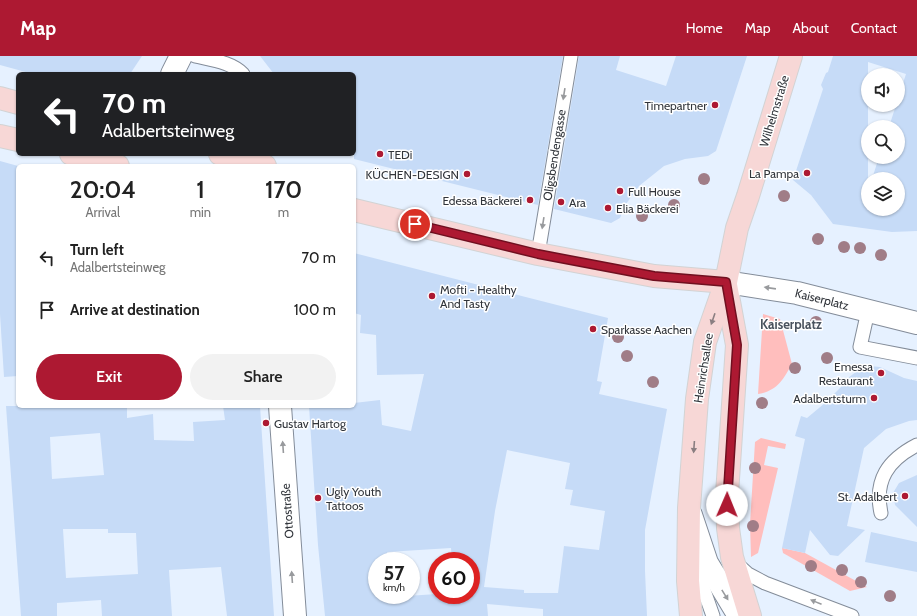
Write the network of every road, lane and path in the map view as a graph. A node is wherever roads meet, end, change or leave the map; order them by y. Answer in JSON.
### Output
{"nodes":[{"id":1,"x":181,"y":56,"type":"edge"},
{"id":2,"x":195,"y":56,"type":"edge"},
{"id":3,"x":570,"y":56,"type":"edge"},
{"id":4,"x":791,"y":56,"type":"edge"},
{"id":5,"x":173,"y":72,"type":"edge"},
{"id":6,"x":241,"y":72,"type":"edge"},
{"id":7,"x":0,"y":98,"type":"edge"},
{"id":8,"x":16,"y":102,"type":"edge"},
{"id":9,"x":0,"y":136,"type":"edge"},
{"id":10,"x":16,"y":140,"type":"edge"},
{"id":11,"x":79,"y":156,"type":"edge"},
{"id":12,"x":230,"y":156,"type":"edge"},
{"id":13,"x":262,"y":162,"type":"edge"},
{"id":14,"x":110,"y":164,"type":"edge"},
{"id":15,"x":356,"y":210,"type":"edge"},
{"id":16,"x":538,"y":254,"type":"junction"},
{"id":17,"x":726,"y":282,"type":"junction"},
{"id":18,"x":868,"y":311,"type":"junction"},
{"id":19,"x":917,"y":323,"type":"edge"},
{"id":20,"x":917,"y":358,"type":"edge"},
{"id":21,"x":280,"y":408,"type":"edge"},
{"id":22,"x":917,"y":445,"type":"edge"},
{"id":23,"x":690,"y":508,"type":"junction"},
{"id":24,"x":881,"y":513,"type":"dead end"},
{"id":25,"x":688,"y":542,"type":"junction"},
{"id":26,"x":732,"y":557,"type":"junction"},
{"id":27,"x":294,"y":616,"type":"edge"},
{"id":28,"x":691,"y":616,"type":"edge"},
{"id":29,"x":713,"y":616,"type":"edge"},
{"id":30,"x":738,"y":616,"type":"edge"},
{"id":31,"x":750,"y":616,"type":"edge"},
{"id":32,"x":852,"y":616,"type":"edge"}],
"edges":[{"from":1,"to":5,"type":"street"},
{"from":2,"to":6,"type":"lane"},
{"from":3,"to":16,"type":"lane","name":"Oligsbendengasse","one_way":true},
{"from":4,"to":17,"type":"main road","name":"Wilhelmstraße"},
{"from":7,"to":8,"type":"main road"},
{"from":9,"to":10,"type":"main road"},
{"from":11,"to":14,"type":"main road"},
{"from":12,"to":13,"type":"main road"},
{"from":15,"to":16,"type":"main road"},
{"from":16,"to":17,"type":"main road"},
{"from":18,"to":17,"type":"street","name":"Kaiserplatz","one_way":true},
{"from":17,"to":23,"type":"main road","name":"Heinrichsallee","one_way":true},
{"from":17,"to":26,"type":"main road"},
{"from":18,"to":19,"type":"street","name":"Kaiserplatz"},
{"from":18,"to":20,"type":"lane"},
{"from":27,"to":21,"type":"street","name":"Ottostraße","one_way":true},
{"from":22,"to":24,"type":"lane"},
{"from":23,"to":25,"type":"main road","name":"Heinrichsallee"},
{"from":23,"to":30,"type":"street","name":"Heinrichsallee","one_way":true},
{"from":25,"to":28,"type":"main road","name":"Heinrichsallee"},
{"from":25,"to":29,"type":"lane","name":"Heinrichsallee"},
{"from":26,"to":31,"type":"main road"},
{"from":32,"to":26,"type":"lane","one_way":true}]}
